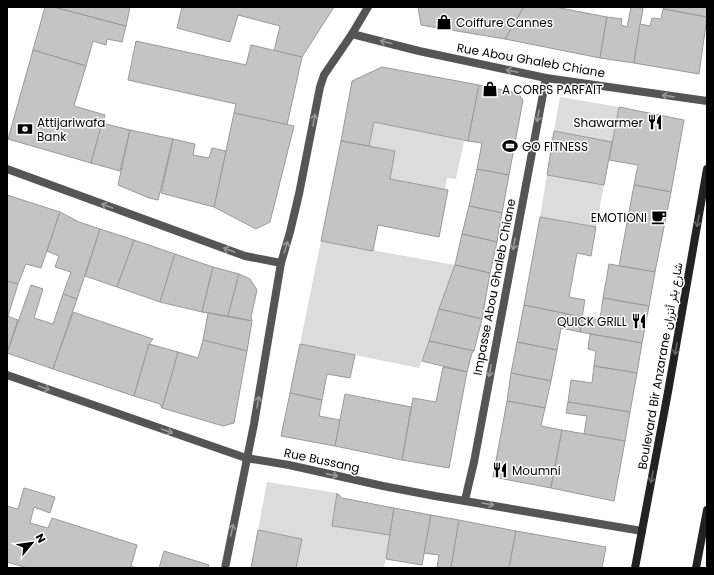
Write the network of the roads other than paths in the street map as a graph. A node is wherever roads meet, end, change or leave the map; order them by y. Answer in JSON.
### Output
{"nodes":[{"id":1,"x":368,"y":7,"type":"edge"},
{"id":2,"x":352,"y":34,"type":"junction"},
{"id":3,"x":546,"y":78,"type":"junction"},
{"id":4,"x":707,"y":101,"type":"edge"},
{"id":5,"x":707,"y":168,"type":"edge"},
{"id":6,"x":7,"y":170,"type":"edge"},
{"id":7,"x":281,"y":263,"type":"junction"},
{"id":8,"x":7,"y":375,"type":"edge"},
{"id":9,"x":246,"y":458,"type":"junction"},
{"id":10,"x":465,"y":500,"type":"junction"},
{"id":11,"x":707,"y":510,"type":"edge"},
{"id":12,"x":642,"y":531,"type":"junction"},
{"id":13,"x":225,"y":568,"type":"edge"},
{"id":14,"x":635,"y":568,"type":"edge"},
{"id":15,"x":696,"y":568,"type":"edge"}],
"edges":[{"from":1,"to":2,"type":"street"},
{"from":3,"to":2,"type":"street","name":"Rue Abou Ghaleb Chiane","one_way":true},
{"from":7,"to":2,"type":"street","one_way":true},
{"from":4,"to":3,"type":"street","name":"Rue Abou Ghaleb Chiane","one_way":true},
{"from":3,"to":10,"type":"street","name":"Impasse Abou Ghaleb Chiane","one_way":true},
{"from":5,"to":12,"type":"main road","name":"Boulevard Bir Anzarane شارع بئر أنزران","one_way":true},
{"from":7,"to":6,"type":"street","one_way":true},
{"from":9,"to":7,"type":"street","one_way":true},
{"from":8,"to":9,"type":"street","name":"Rue Bussang","one_way":true},
{"from":9,"to":10,"type":"street","name":"Rue Bussang","one_way":true},
{"from":13,"to":9,"type":"street","one_way":true},
{"from":10,"to":12,"type":"street","name":"Rue Bussang","one_way":true},
{"from":11,"to":15,"type":"main road"},
{"from":12,"to":14,"type":"main road","name":"Boulevard Bir Anzarane شارع بئر أنزران"}]}
